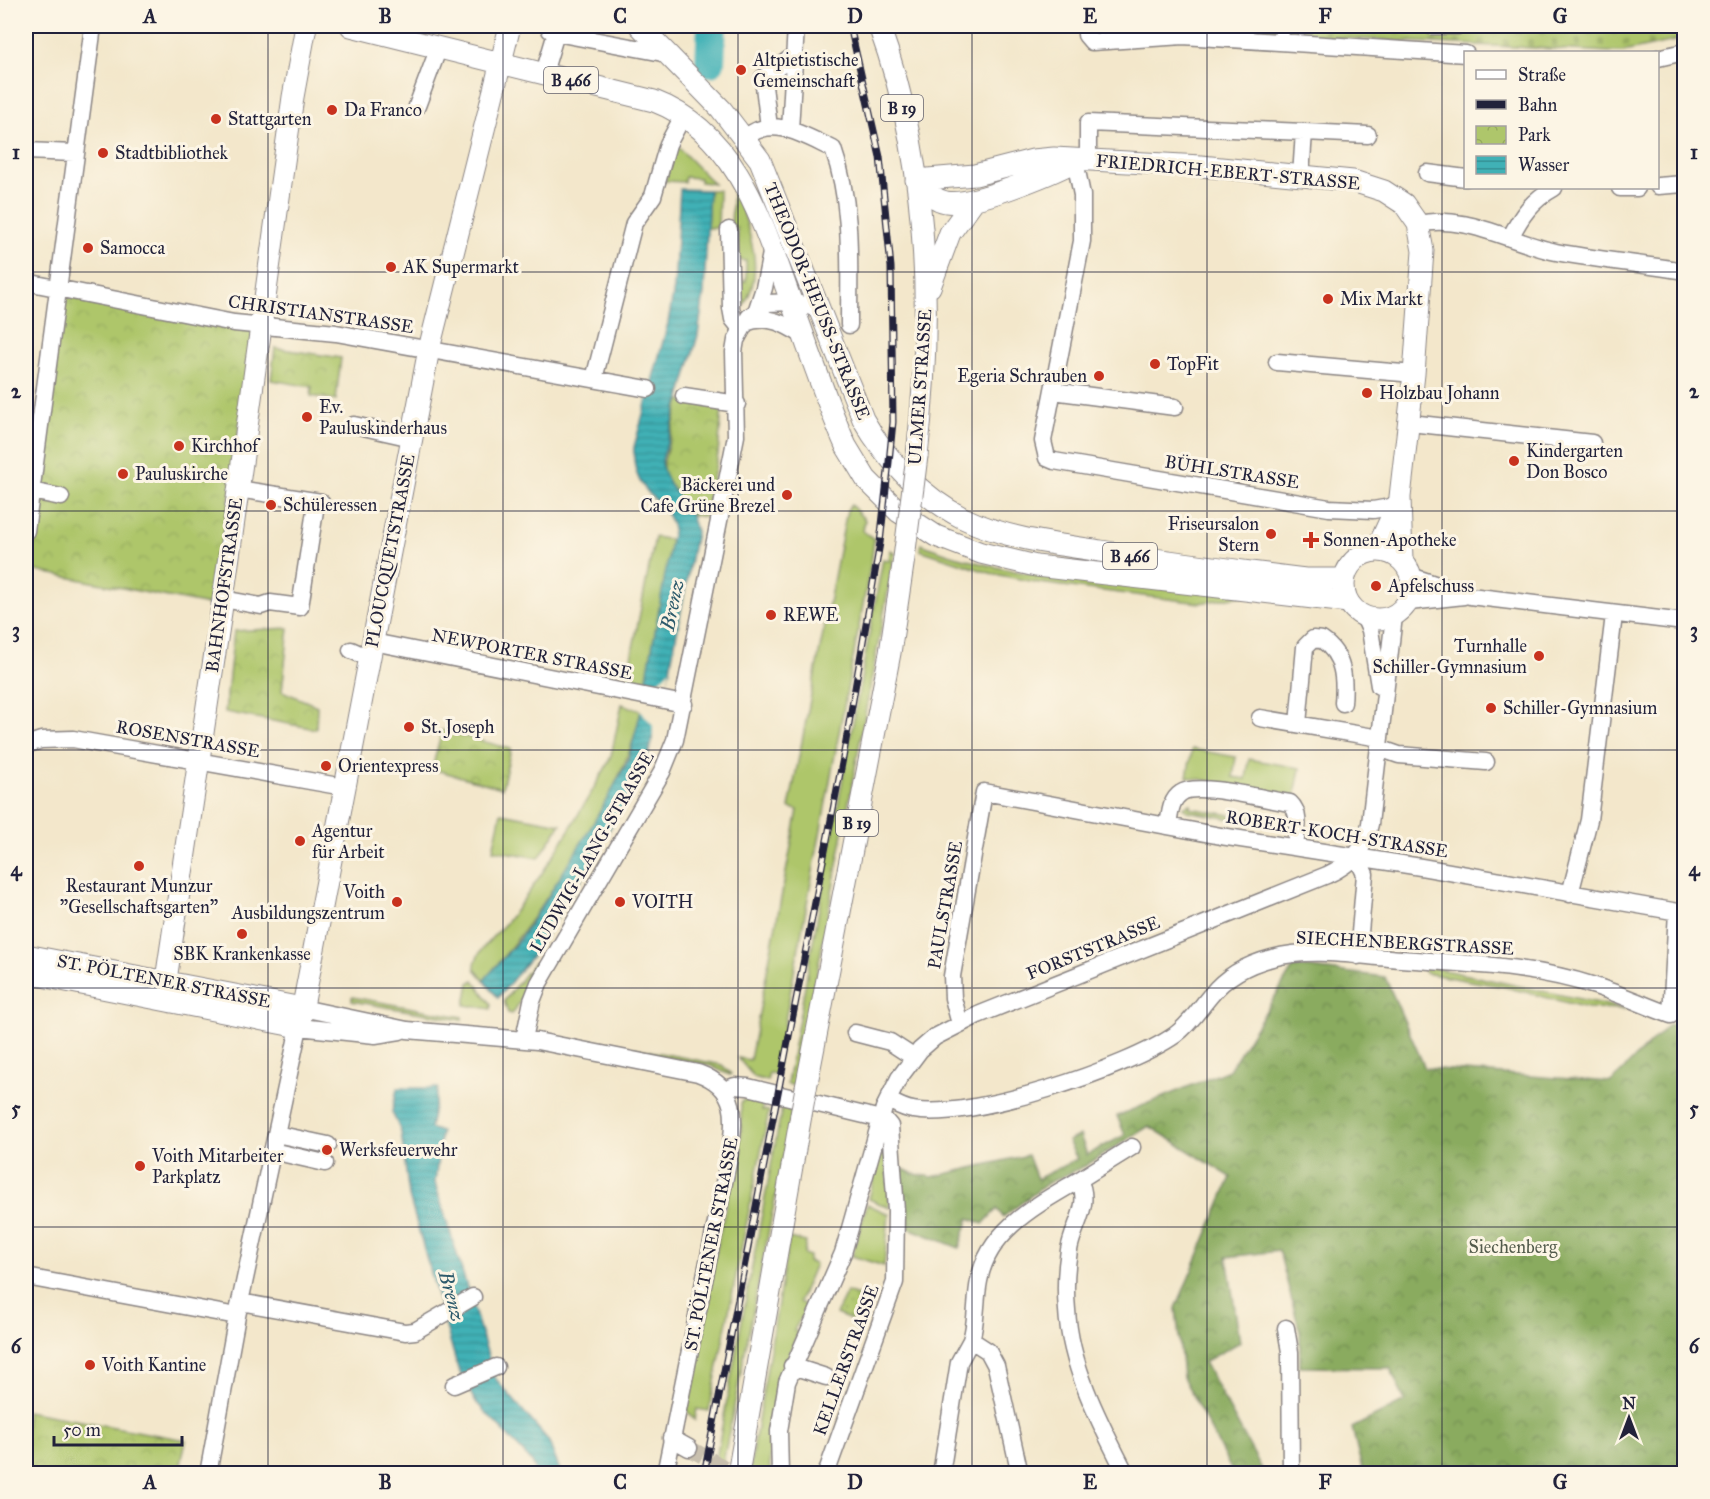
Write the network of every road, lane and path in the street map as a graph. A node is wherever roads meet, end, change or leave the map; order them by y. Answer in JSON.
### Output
{"nodes":[{"id":1,"x":93,"y":26,"type":"edge"},
{"id":2,"x":306,"y":26,"type":"edge"},
{"id":3,"x":351,"y":26,"type":"edge"},
{"id":4,"x":510,"y":26,"type":"edge"},
{"id":5,"x":640,"y":26,"type":"edge"},
{"id":6,"x":796,"y":26,"type":"edge"},
{"id":7,"x":879,"y":26,"type":"edge"},
{"id":8,"x":1086,"y":26,"type":"edge"},
{"id":9,"x":1164,"y":26,"type":"edge"},
{"id":10,"x":1431,"y":26,"type":"edge"},
{"id":11,"x":1458,"y":26,"type":"edge"},
{"id":12,"x":554,"y":29,"type":"edge"},
{"id":13,"x":1183,"y":36,"type":"junction"},
{"id":14,"x":439,"y":46,"type":"junction"},
{"id":15,"x":1684,"y":52,"type":"edge"},
{"id":16,"x":668,"y":54,"type":"junction"},
{"id":17,"x":1464,"y":54,"type":"edge"},
{"id":18,"x":795,"y":55,"type":"junction"},
{"id":19,"x":1659,"y":58,"type":"edge"},
{"id":20,"x":499,"y":62,"type":"junction"},
{"id":21,"x":544,"y":73,"type":"junction"},
{"id":22,"x":417,"y":106,"type":"dead end"},
{"id":23,"x":683,"y":116,"type":"junction"},
{"id":24,"x":769,"y":127,"type":"junction"},
{"id":25,"x":790,"y":130,"type":"junction"},
{"id":26,"x":1304,"y":132,"type":"junction"},
{"id":27,"x":1368,"y":135,"type":"dead end"},
{"id":28,"x":745,"y":138,"type":"junction"},
{"id":29,"x":26,"y":151,"type":"edge"},
{"id":30,"x":74,"y":153,"type":"junction"},
{"id":31,"x":1082,"y":160,"type":"junction"},
{"id":32,"x":1427,"y":173,"type":"dead end"},
{"id":33,"x":1301,"y":176,"type":"junction"},
{"id":34,"x":1464,"y":178,"type":"edge"},
{"id":35,"x":916,"y":180,"type":"junction"},
{"id":36,"x":1684,"y":184,"type":"edge"},
{"id":37,"x":1659,"y":186,"type":"edge"},
{"id":38,"x":1533,"y":189,"type":"edge"},
{"id":39,"x":1548,"y":191,"type":"edge"},
{"id":40,"x":974,"y":200,"type":"junction"},
{"id":41,"x":1418,"y":224,"type":"junction"},
{"id":42,"x":729,"y":230,"type":"dead end"},
{"id":43,"x":1510,"y":238,"type":"junction"},
{"id":44,"x":772,"y":247,"type":"junction"},
{"id":45,"x":1684,"y":271,"type":"edge"},
{"id":46,"x":26,"y":282,"type":"edge"},
{"id":47,"x":57,"y":288,"type":"junction"},
{"id":48,"x":926,"y":299,"type":"junction"},
{"id":49,"x":792,"y":302,"type":"junction"},
{"id":50,"x":757,"y":309,"type":"junction"},
{"id":51,"x":819,"y":309,"type":"junction"},
{"id":52,"x":261,"y":324,"type":"junction"},
{"id":53,"x":849,"y":325,"type":"dead end"},
{"id":54,"x":743,"y":326,"type":"junction"},
{"id":55,"x":804,"y":336,"type":"junction"},
{"id":56,"x":429,"y":349,"type":"junction"},
{"id":57,"x":1277,"y":363,"type":"dead end"},
{"id":58,"x":1414,"y":374,"type":"junction"},
{"id":59,"x":594,"y":380,"type":"junction"},
{"id":60,"x":648,"y":389,"type":"dead end"},
{"id":61,"x":1053,"y":391,"type":"junction"},
{"id":62,"x":684,"y":396,"type":"dead end"},
{"id":63,"x":737,"y":404,"type":"junction"},
{"id":64,"x":1175,"y":407,"type":"dead end"},
{"id":65,"x":1410,"y":423,"type":"junction"},
{"id":66,"x":354,"y":425,"type":"dead end"},
{"id":67,"x":412,"y":438,"type":"junction"},
{"id":68,"x":1592,"y":442,"type":"dead end"},
{"id":69,"x":1062,"y":463,"type":"joint"},
{"id":70,"x":238,"y":489,"type":"junction"},
{"id":71,"x":31,"y":491,"type":"junction"},
{"id":72,"x":61,"y":497,"type":"dead end"},
{"id":73,"x":1398,"y":502,"type":"junction"},
{"id":74,"x":26,"y":531,"type":"edge"},
{"id":75,"x":1376,"y":551,"type":"junction"},
{"id":76,"x":1406,"y":568,"type":"junction"},
{"id":77,"x":1344,"y":579,"type":"junction"},
{"id":78,"x":1470,"y":596,"type":"junction"},
{"id":79,"x":1348,"y":602,"type":"junction"},
{"id":80,"x":222,"y":603,"type":"junction"},
{"id":81,"x":1401,"y":609,"type":"junction"},
{"id":82,"x":1614,"y":615,"type":"junction"},
{"id":83,"x":1364,"y":617,"type":"junction"},
{"id":84,"x":1684,"y":622,"type":"edge"},
{"id":85,"x":364,"y":650,"type":"junction"},
{"id":86,"x":1343,"y":703,"type":"dead end"},
{"id":87,"x":684,"y":704,"type":"junction"},
{"id":88,"x":1382,"y":708,"type":"junction"},
{"id":89,"x":1260,"y":718,"type":"dead end"},
{"id":90,"x":1298,"y":724,"type":"junction"},
{"id":91,"x":1380,"y":743,"type":"junction"},
{"id":92,"x":26,"y":745,"type":"edge"},
{"id":93,"x":199,"y":760,"type":"junction"},
{"id":94,"x":1486,"y":762,"type":"dead end"},
{"id":95,"x":344,"y":787,"type":"junction"},
{"id":96,"x":984,"y":792,"type":"joint"},
{"id":97,"x":1168,"y":826,"type":"junction"},
{"id":98,"x":1295,"y":847,"type":"junction"},
{"id":99,"x":1356,"y":856,"type":"junction"},
{"id":100,"x":1570,"y":894,"type":"junction"},
{"id":101,"x":1681,"y":913,"type":"edge"},
{"id":102,"x":26,"y":955,"type":"edge"},
{"id":103,"x":1358,"y":956,"type":"junction"},
{"id":104,"x":26,"y":973,"type":"edge"},
{"id":105,"x":166,"y":980,"type":"junction"},
{"id":106,"x":172,"y":1002,"type":"junction"},
{"id":107,"x":300,"y":1017,"type":"junction"},
{"id":108,"x":960,"y":1024,"type":"junction"},
{"id":109,"x":855,"y":1033,"type":"dead end"},
{"id":110,"x":524,"y":1039,"type":"junction"},
{"id":111,"x":913,"y":1058,"type":"junction"},
{"id":112,"x":724,"y":1090,"type":"junction"},
{"id":113,"x":888,"y":1100,"type":"junction"},
{"id":114,"x":881,"y":1119,"type":"junction"},
{"id":115,"x":275,"y":1138,"type":"junction"},
{"id":116,"x":1132,"y":1147,"type":"dead end"},
{"id":117,"x":1080,"y":1180,"type":"junction"},
{"id":118,"x":26,"y":1277,"type":"edge"},
{"id":119,"x":473,"y":1297,"type":"dead end"},
{"id":120,"x":239,"y":1309,"type":"junction"},
{"id":121,"x":1286,"y":1328,"type":"dead end"},
{"id":122,"x":971,"y":1340,"type":"junction"},
{"id":123,"x":792,"y":1366,"type":"junction"},
{"id":124,"x":496,"y":1367,"type":"dead end"},
{"id":125,"x":826,"y":1377,"type":"dead end"},
{"id":126,"x":454,"y":1385,"type":"dead end"},
{"id":127,"x":672,"y":1438,"type":"junction"},
{"id":128,"x":689,"y":1448,"type":"tunnel mouth"},
{"id":129,"x":208,"y":1473,"type":"edge"},
{"id":130,"x":665,"y":1473,"type":"edge"},
{"id":131,"x":738,"y":1473,"type":"edge"},
{"id":132,"x":780,"y":1473,"type":"edge"},
{"id":133,"x":826,"y":1473,"type":"edge"},
{"id":134,"x":940,"y":1473,"type":"edge"},
{"id":135,"x":1020,"y":1473,"type":"edge"},
{"id":136,"x":1126,"y":1473,"type":"edge"},
{"id":137,"x":1291,"y":1473,"type":"edge"}],
"edges":[{"from":1,"to":30,"type":"street"},
{"from":2,"to":52,"type":"main road","name":"BAHNHOFSTRASSE"},
{"from":3,"to":14,"type":"main road","number":"B 466"},
{"from":4,"to":20,"type":"main road","name":"PLOUCQUETSTRASSE"},
{"from":5,"to":16,"type":"main road","name":"THEODOR-HEUSS-STRASSE","number":"B 466"},
{"from":6,"to":18,"type":"street"},
{"from":7,"to":35,"type":"main road","number":"B 19"},
{"from":8,"to":13,"type":"street"},
{"from":9,"to":13,"type":"street"},
{"from":10,"to":11,"type":"street"},
{"from":12,"to":16,"type":"street"},
{"from":12,"to":21,"type":"street"},
{"from":13,"to":17,"type":"street"},
{"from":14,"to":20,"type":"main road","number":"B 466"},
{"from":14,"to":22,"type":"street"},
{"from":15,"to":19,"type":"street"},
{"from":16,"to":28,"type":"main road","name":"THEODOR-HEUSS-STRASSE","number":"B 466"},
{"from":18,"to":24,"type":"street"},
{"from":18,"to":25,"type":"street"},
{"from":20,"to":21,"type":"main road","number":"B 466"},
{"from":20,"to":56,"type":"main road","name":"PLOUCQUETSTRASSE"},
{"from":21,"to":23,"type":"main road","name":"THEODOR-HEUSS-STRASSE","number":"B 466"},
{"from":23,"to":44,"type":"main road","name":"THEODOR-HEUSS-STRASSE","number":"B 466"},
{"from":23,"to":59,"type":"street"},
{"from":24,"to":25,"type":"street"},
{"from":24,"to":28,"type":"street"},
{"from":25,"to":53,"type":"street"},
{"from":26,"to":27,"type":"street"},
{"from":26,"to":31,"type":"street"},
{"from":26,"to":33,"type":"street"},
{"from":28,"to":51,"type":"main road","name":"THEODOR-HEUSS-STRASSE","number":"B 466"},
{"from":29,"to":30,"type":"street"},
{"from":30,"to":47,"type":"street"},
{"from":31,"to":33,"type":"main road","name":"FRIEDRICH-EBERT-STRASSE"},
{"from":31,"to":35,"type":"main road","name":"FRIEDRICH-EBERT-STRASSE"},
{"from":31,"to":40,"type":"main road","name":"FRIEDRICH-EBERT-STRASSE"},
{"from":31,"to":61,"type":"street","name":"FRIEDRICH-EBERT-STRASSE"},
{"from":32,"to":34,"type":"street"},
{"from":33,"to":41,"type":"main road","name":"FRIEDRICH-EBERT-STRASSE"},
{"from":35,"to":40,"type":"main road","name":"FRIEDRICH-EBERT-STRASSE"},
{"from":35,"to":48,"type":"main road","name":"ULMER STRASSE","number":"B 19"},
{"from":36,"to":37,"type":"street"},
{"from":38,"to":39,"type":"street"},
{"from":39,"to":43,"type":"street"},
{"from":40,"to":48,"type":"main road"},
{"from":41,"to":43,"type":"street"},
{"from":41,"to":58,"type":"main road"},
{"from":42,"to":54,"type":"street"},
{"from":43,"to":45,"type":"street"},
{"from":44,"to":49,"type":"main road","name":"THEODOR-HEUSS-STRASSE","number":"B 466"},
{"from":44,"to":50,"type":"street","name":"LUDWIG-LANG-STRASSE"},
{"from":46,"to":47,"type":"street","name":"CHRISTIANSTRASSE"},
{"from":47,"to":52,"type":"street","name":"CHRISTIANSTRASSE"},
{"from":47,"to":71,"type":"street"},
{"from":48,"to":131,"type":"main road","name":"ULMER STRASSE","number":"B 19","bridge":true},
{"from":49,"to":50,"type":"street"},
{"from":49,"to":51,"type":"street"},
{"from":49,"to":55,"type":"main road","name":"THEODOR-HEUSS-STRASSE","number":"B 466"},
{"from":50,"to":54,"type":"street","name":"LUDWIG-LANG-STRASSE"},
{"from":51,"to":77,"type":"main road","name":"THEODOR-HEUSS-STRASSE","number":"B 466"},
{"from":52,"to":56,"type":"street","name":"CHRISTIANSTRASSE"},
{"from":52,"to":70,"type":"main road","name":"BAHNHOFSTRASSE"},
{"from":54,"to":55,"type":"street"},
{"from":54,"to":63,"type":"street","name":"LUDWIG-LANG-STRASSE"},
{"from":55,"to":79,"type":"main road","name":"THEODOR-HEUSS-STRASSE","number":"B 466"},
{"from":56,"to":59,"type":"street","name":"CHRISTIANSTRASSE"},
{"from":56,"to":67,"type":"main road","name":"PLOUCQUETSTRASSE"},
{"from":57,"to":58,"type":"street"},
{"from":58,"to":65,"type":"main road"},
{"from":59,"to":60,"type":"street","name":"CHRISTIANSTRASSE"},
{"from":61,"to":64,"type":"street"},
{"from":61,"to":69,"type":"street","name":"FRIEDRICH-EBERT-STRASSE"},
{"from":62,"to":63,"type":"street"},
{"from":63,"to":87,"type":"street","name":"LUDWIG-LANG-STRASSE"},
{"from":65,"to":68,"type":"street"},
{"from":65,"to":73,"type":"main road"},
{"from":66,"to":67,"type":"street"},
{"from":67,"to":85,"type":"main road","name":"PLOUCQUETSTRASSE"},
{"from":69,"to":73,"type":"street","name":"BÜHLSTRASSE"},
{"from":70,"to":80,"type":"main road","name":"BAHNHOFSTRASSE"},
{"from":70,"to":80,"type":"street"},
{"from":71,"to":72,"type":"street"},
{"from":71,"to":74,"type":"street"},
{"from":73,"to":75,"type":"main road"},
{"from":73,"to":76,"type":"main road"},
{"from":75,"to":76,"type":"main road"},
{"from":75,"to":77,"type":"main road"},
{"from":76,"to":78,"type":"street"},
{"from":76,"to":81,"type":"main road"},
{"from":77,"to":79,"type":"main road"},
{"from":78,"to":81,"type":"street"},
{"from":78,"to":82,"type":"street"},
{"from":79,"to":83,"type":"main road"},
{"from":80,"to":93,"type":"main road","name":"BAHNHOFSTRASSE"},
{"from":81,"to":83,"type":"main road"},
{"from":81,"to":88,"type":"street"},
{"from":82,"to":84,"type":"street"},
{"from":82,"to":100,"type":"street"},
{"from":83,"to":88,"type":"street"},
{"from":85,"to":87,"type":"street","name":"NEWPORTER STRASSE"},
{"from":85,"to":95,"type":"main road","name":"PLOUCQUETSTRASSE"},
{"from":86,"to":90,"type":"street"},
{"from":87,"to":110,"type":"street","name":"LUDWIG-LANG-STRASSE"},
{"from":88,"to":91,"type":"street"},
{"from":89,"to":90,"type":"street"},
{"from":90,"to":91,"type":"street"},
{"from":91,"to":94,"type":"street"},
{"from":91,"to":99,"type":"street"},
{"from":92,"to":93,"type":"street","name":"ROSENSTRASSE"},
{"from":93,"to":95,"type":"street","name":"ROSENSTRASSE"},
{"from":93,"to":105,"type":"main road","name":"BAHNHOFSTRASSE"},
{"from":95,"to":107,"type":"main road","name":"PLOUCQUETSTRASSE"},
{"from":96,"to":97,"type":"street","name":"ROBERT-KOCH-STRASSE"},
{"from":96,"to":108,"type":"street","name":"PAULSTRASSE"},
{"from":97,"to":98,"type":"street","name":"ROBERT-KOCH-STRASSE"},
{"from":97,"to":98,"type":"street"},
{"from":98,"to":99,"type":"street","name":"ROBERT-KOCH-STRASSE"},
{"from":99,"to":100,"type":"street","name":"ROBERT-KOCH-STRASSE"},
{"from":99,"to":103,"type":"street"},
{"from":99,"to":108,"type":"street","name":"FORSTSTRASSE"},
{"from":100,"to":101,"type":"street","name":"ROBERT-KOCH-STRASSE"},
{"from":101,"to":103,"type":"street","name":"SIECHENBERGSTRASSE"},
{"from":102,"to":105,"type":"main road","name":"ST. PÖLTENER STRASSE"},
{"from":103,"to":113,"type":"street","name":"SIECHENBERGSTRASSE"},
{"from":104,"to":106,"type":"main road","name":"ST. PÖLTENER STRASSE"},
{"from":105,"to":106,"type":"main road","name":"BAHNHOFSTRASSE"},
{"from":105,"to":107,"type":"main road","name":"ST. PÖLTENER STRASSE"},
{"from":106,"to":107,"type":"main road","name":"ST. PÖLTENER STRASSE"},
{"from":107,"to":110,"type":"street","name":"ST. PÖLTENER STRASSE"},
{"from":107,"to":115,"type":"street"},
{"from":108,"to":111,"type":"street","name":"FORSTSTRASSE"},
{"from":109,"to":111,"type":"street"},
{"from":110,"to":112,"type":"street","name":"ST. PÖLTENER STRASSE"},
{"from":111,"to":113,"type":"street","name":"FORSTSTRASSE"},
{"from":112,"to":114,"type":"street"},
{"from":112,"to":127,"type":"street","name":"ST. PÖLTENER STRASSE"},
{"from":113,"to":114,"type":"street","name":"FORSTSTRASSE"},
{"from":114,"to":123,"type":"street","name":"FORSTSTRASSE"},
{"from":114,"to":133,"type":"street","name":"KELLERSTRASSE"},
{"from":115,"to":115,"type":"street"},
{"from":115,"to":120,"type":"street"},
{"from":116,"to":117,"type":"street"},
{"from":117,"to":122,"type":"street"},
{"from":117,"to":136,"type":"street"},
{"from":118,"to":120,"type":"street"},
{"from":119,"to":120,"type":"street"},
{"from":120,"to":129,"type":"street"},
{"from":121,"to":137,"type":"street"},
{"from":122,"to":134,"type":"street"},
{"from":122,"to":135,"type":"street"},
{"from":123,"to":125,"type":"street"},
{"from":123,"to":132,"type":"street","name":"FORSTSTRASSE"},
{"from":124,"to":126,"type":"street"},
{"from":127,"to":128,"type":"street"},
{"from":127,"to":130,"type":"street","name":"ST. PÖLTENER STRASSE"}]}
